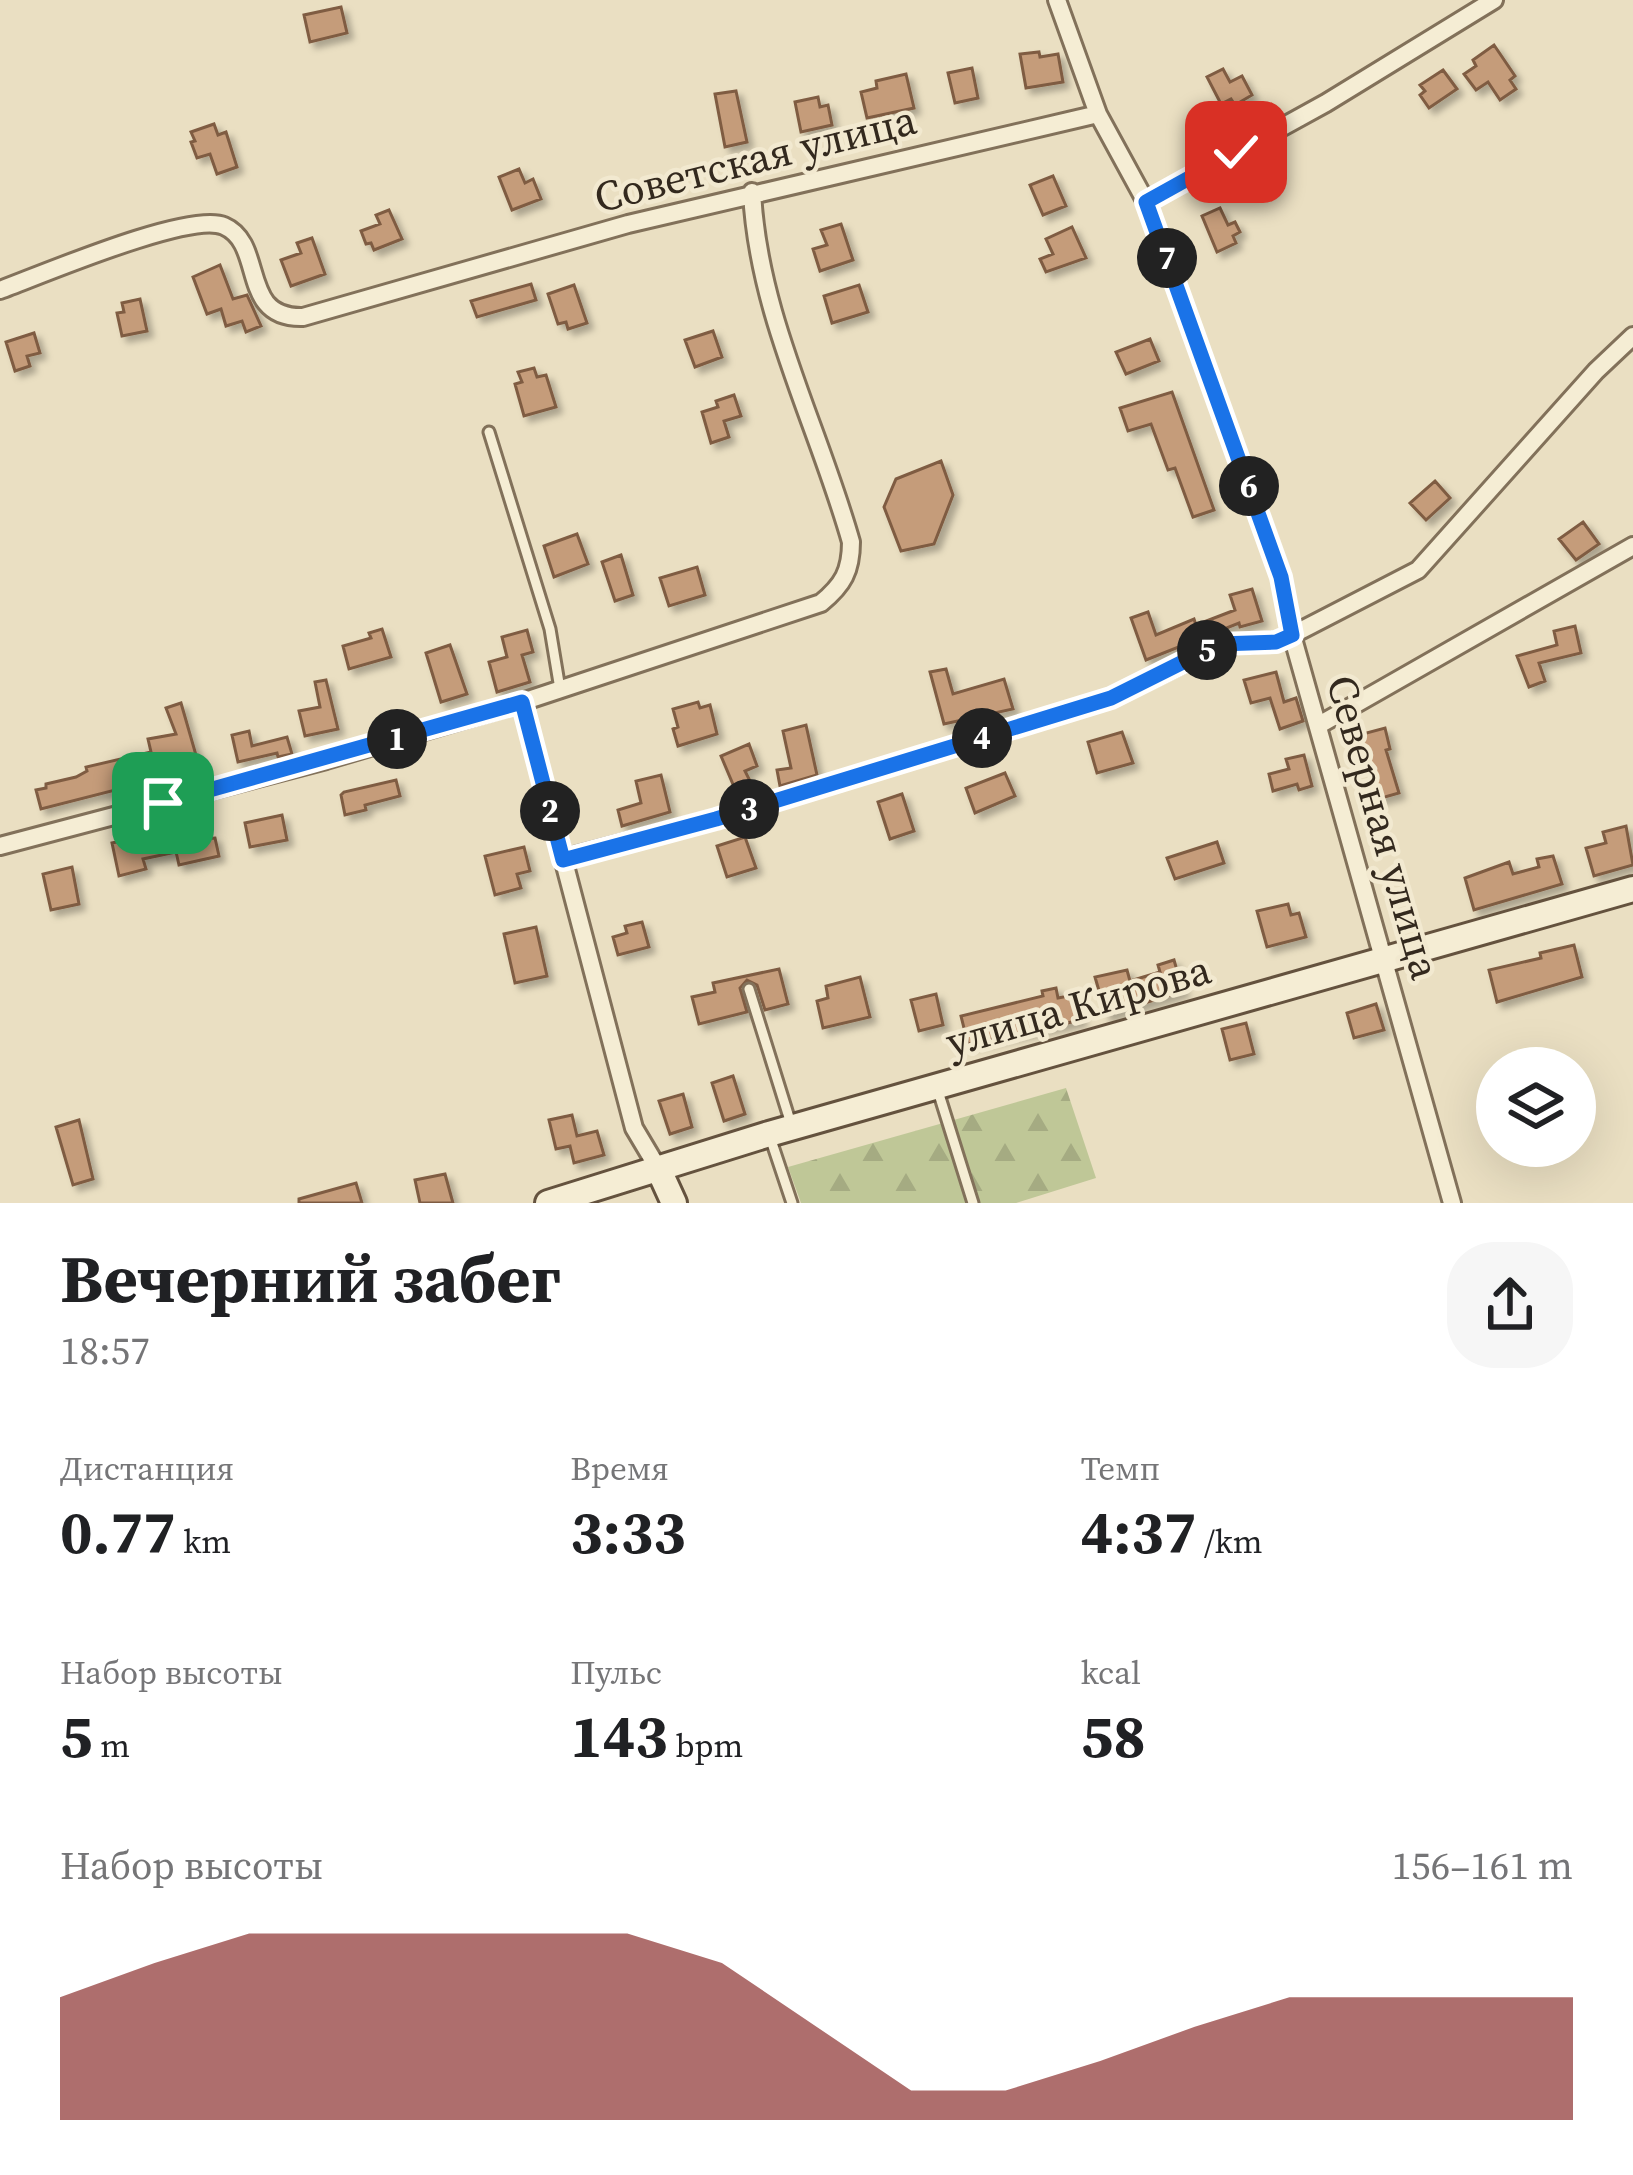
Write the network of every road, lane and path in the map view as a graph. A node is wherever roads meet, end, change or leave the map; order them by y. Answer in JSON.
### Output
{"nodes":[{"id":1,"x":1057,"y":0,"type":"edge"},
{"id":2,"x":1494,"y":0,"type":"edge"},
{"id":3,"x":1098,"y":114,"type":"junction"},
{"id":4,"x":752,"y":192,"type":"junction"},
{"id":5,"x":1146,"y":202,"type":"junction"},
{"id":6,"x":0,"y":290,"type":"edge"},
{"id":7,"x":1633,"y":336,"type":"edge"},
{"id":8,"x":489,"y":432,"type":"dead end"},
{"id":9,"x":1633,"y":546,"type":"edge"},
{"id":10,"x":1292,"y":635,"type":"junction"},
{"id":11,"x":560,"y":689,"type":"junction"},
{"id":12,"x":522,"y":702,"type":"junction"},
{"id":13,"x":1319,"y":724,"type":"junction"},
{"id":14,"x":0,"y":846,"type":"edge"},
{"id":15,"x":563,"y":860,"type":"junction"},
{"id":16,"x":1633,"y":890,"type":"edge"},
{"id":17,"x":1383,"y":959,"type":"junction"},
{"id":18,"x":749,"y":989,"type":"dead end"},
{"id":19,"x":936,"y":1086,"type":"junction"},
{"id":20,"x":781,"y":1130,"type":"junction"},
{"id":21,"x":659,"y":1170,"type":"junction"},
{"id":22,"x":548,"y":1203,"type":"edge"},
{"id":23,"x":674,"y":1203,"type":"edge"},
{"id":24,"x":792,"y":1203,"type":"edge"},
{"id":25,"x":973,"y":1203,"type":"edge"},
{"id":26,"x":1452,"y":1203,"type":"edge"}],
"edges":[{"from":1,"to":3,"type":"street"},
{"from":2,"to":5,"type":"street"},
{"from":3,"to":4,"type":"street","name":"Советская улица"},
{"from":3,"to":5,"type":"street"},
{"from":4,"to":6,"type":"street","name":"Советская улица"},
{"from":4,"to":11,"type":"street"},
{"from":5,"to":10,"type":"street","name":"Северная улица"},
{"from":7,"to":10,"type":"street"},
{"from":8,"to":11,"type":"lane"},
{"from":9,"to":13,"type":"street"},
{"from":10,"to":13,"type":"street","name":"Северная улица"},
{"from":10,"to":15,"type":"street"},
{"from":11,"to":12,"type":"street"},
{"from":12,"to":14,"type":"street"},
{"from":12,"to":15,"type":"street"},
{"from":13,"to":17,"type":"street","name":"Северная улица"},
{"from":15,"to":21,"type":"street"},
{"from":16,"to":17,"type":"street","name":"улица Кирова"},
{"from":17,"to":19,"type":"street","name":"улица Кирова"},
{"from":17,"to":26,"type":"street","name":"Северная улица"},
{"from":18,"to":20,"type":"lane"},
{"from":19,"to":20,"type":"street","name":"улица Кирова"},
{"from":19,"to":25,"type":"lane"},
{"from":20,"to":21,"type":"street","name":"улица Кирова"},
{"from":20,"to":24,"type":"lane"},
{"from":21,"to":22,"type":"street","name":"улица Кирова"},
{"from":21,"to":23,"type":"street"}]}
